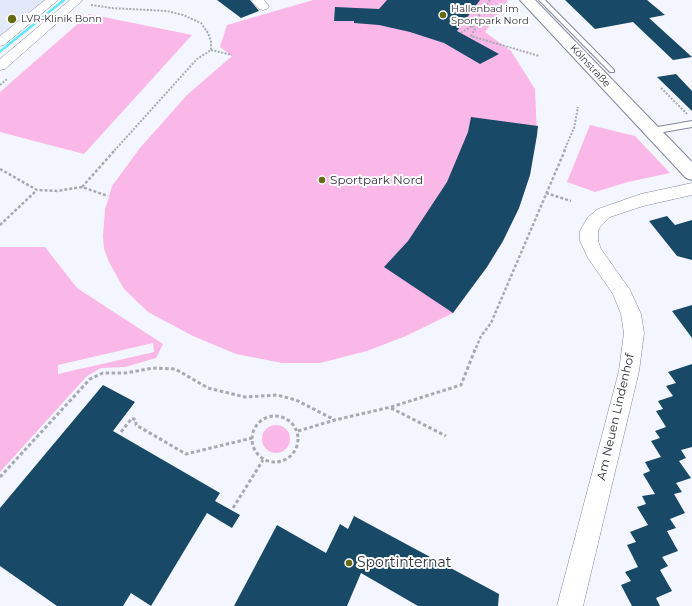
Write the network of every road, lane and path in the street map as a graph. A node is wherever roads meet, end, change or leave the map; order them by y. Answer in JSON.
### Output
{"nodes":[{"id":1,"x":52,"y":0,"type":"edge"},
{"id":2,"x":77,"y":0,"type":"edge"},
{"id":3,"x":490,"y":0,"type":"edge"},
{"id":4,"x":528,"y":0,"type":"edge"},
{"id":5,"x":542,"y":0,"type":"edge"},
{"id":6,"x":91,"y":5,"type":"dead end"},
{"id":7,"x":472,"y":26,"type":"junction"},
{"id":8,"x":461,"y":33,"type":"dead end"},
{"id":9,"x":570,"y":36,"type":"junction"},
{"id":10,"x":0,"y":42,"type":"edge"},
{"id":11,"x":211,"y":50,"type":"junction"},
{"id":12,"x":232,"y":55,"type":"dead end"},
{"id":13,"x":539,"y":56,"type":"dead end"},
{"id":14,"x":0,"y":66,"type":"edge"},
{"id":15,"x":661,"y":88,"type":"dead end"},
{"id":16,"x":578,"y":107,"type":"dead end"},
{"id":17,"x":692,"y":118,"type":"edge"},
{"id":18,"x":692,"y":124,"type":"edge"},
{"id":19,"x":652,"y":131,"type":"junction"},
{"id":20,"x":0,"y":169,"type":"edge"},
{"id":21,"x":692,"y":173,"type":"edge"},
{"id":22,"x":82,"y":187,"type":"junction"},
{"id":23,"x":692,"y":189,"type":"edge"},
{"id":24,"x":37,"y":190,"type":"junction"},
{"id":25,"x":546,"y":193,"type":"junction"},
{"id":26,"x":108,"y":196,"type":"dead end"},
{"id":27,"x":571,"y":201,"type":"dead end"},
{"id":28,"x":0,"y":225,"type":"edge"},
{"id":29,"x":390,"y":407,"type":"junction"},
{"id":30,"x":335,"y":420,"type":"junction"},
{"id":31,"x":298,"y":431,"type":"junction"},
{"id":32,"x":121,"y":432,"type":"dead end"},
{"id":33,"x":446,"y":436,"type":"dead end"},
{"id":34,"x":252,"y":438,"type":"junction"},
{"id":35,"x":263,"y":460,"type":"junction"},
{"id":36,"x":0,"y":477,"type":"edge"},
{"id":37,"x":233,"y":508,"type":"dead end"},
{"id":38,"x":571,"y":602,"type":"edge"}],
"edges":[{"from":1,"to":10,"type":"street"},
{"from":2,"to":14,"type":"street"},
{"from":3,"to":7,"type":"path"},
{"from":4,"to":9,"type":"main road","name":"Kölnstraße"},
{"from":5,"to":9,"type":"lane","name":"Kölnstraße"},
{"from":6,"to":11,"type":"path"},
{"from":7,"to":8,"type":"path"},
{"from":7,"to":13,"type":"path"},
{"from":9,"to":19,"type":"main road","name":"Kölnstraße"},
{"from":11,"to":12,"type":"path"},
{"from":11,"to":22,"type":"path"},
{"from":15,"to":17,"type":"path"},
{"from":16,"to":25,"type":"path"},
{"from":18,"to":19,"type":"lane"},
{"from":19,"to":21,"type":"main road","name":"Kölnstraße"},
{"from":20,"to":24,"type":"path"},
{"from":22,"to":24,"type":"path"},
{"from":22,"to":26,"type":"path"},
{"from":23,"to":38,"type":"street","name":"Am Neuen Lindenhof"},
{"from":24,"to":28,"type":"path"},
{"from":25,"to":27,"type":"path"},
{"from":25,"to":29,"type":"path"},
{"from":29,"to":30,"type":"path"},
{"from":29,"to":33,"type":"path"},
{"from":30,"to":31,"type":"path"},
{"from":30,"to":36,"type":"path"},
{"from":31,"to":34,"type":"path"},
{"from":31,"to":35,"type":"path"},
{"from":32,"to":34,"type":"path"},
{"from":34,"to":35,"type":"path"},
{"from":35,"to":37,"type":"path"}]}
